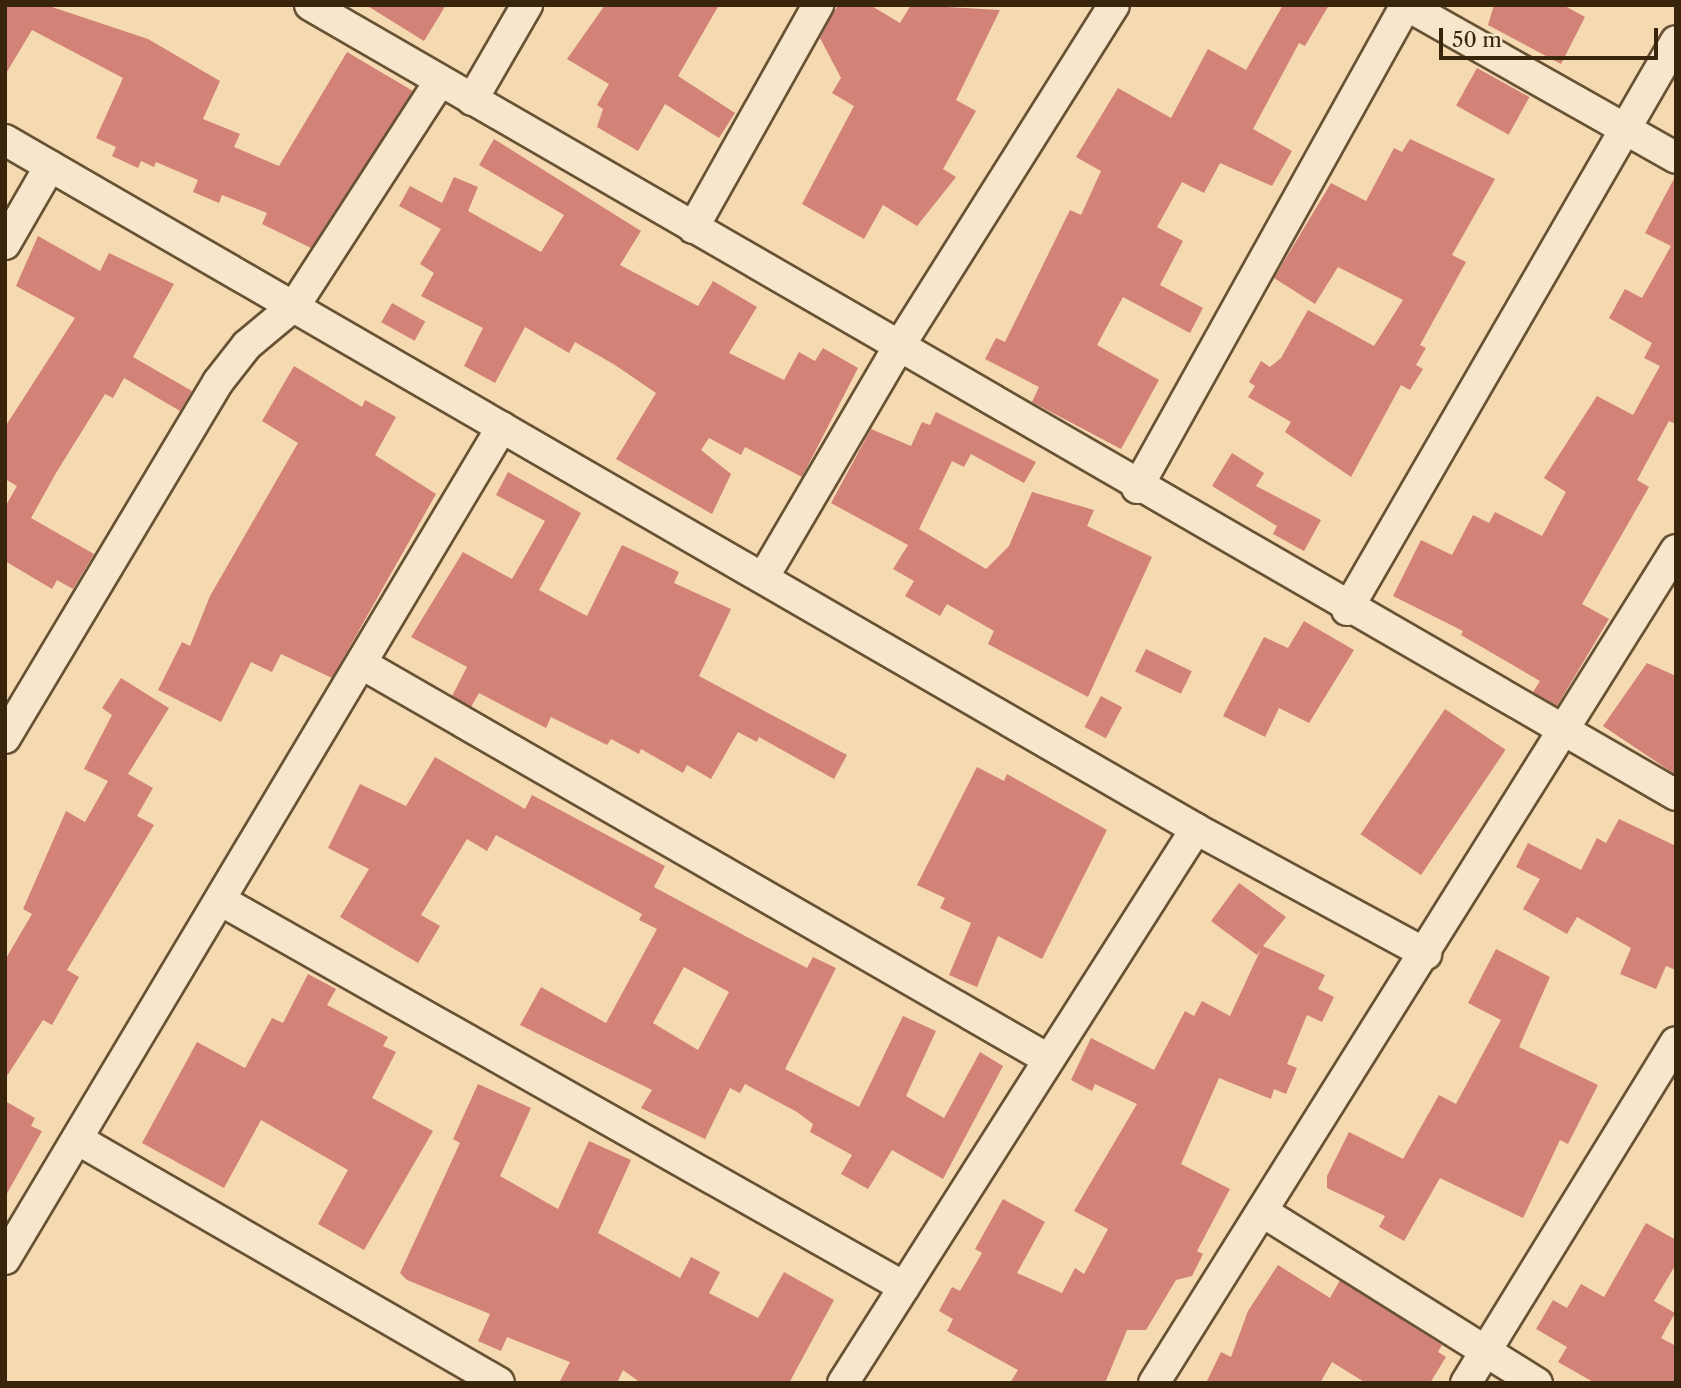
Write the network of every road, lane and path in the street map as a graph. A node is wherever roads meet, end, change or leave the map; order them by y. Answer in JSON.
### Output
{"nodes":[{"id":1,"x":310,"y":5,"type":"edge"},
{"id":2,"x":527,"y":5,"type":"edge"},
{"id":3,"x":818,"y":5,"type":"edge"},
{"id":4,"x":1114,"y":5,"type":"edge"},
{"id":5,"x":1406,"y":5,"type":"edge"},
{"id":6,"x":1676,"y":41,"type":"edge"},
{"id":7,"x":440,"y":81,"type":"junction"},
{"id":8,"x":472,"y":100,"type":"junction"},
{"id":9,"x":1625,"y":130,"type":"junction"},
{"id":10,"x":5,"y":140,"type":"edge"},
{"id":11,"x":1676,"y":158,"type":"edge"},
{"id":12,"x":50,"y":166,"type":"junction"},
{"id":13,"x":693,"y":228,"type":"junction"},
{"id":14,"x":5,"y":244,"type":"edge"},
{"id":15,"x":295,"y":305,"type":"junction"},
{"id":16,"x":898,"y":348,"type":"junction"},
{"id":17,"x":502,"y":428,"type":"junction"},
{"id":18,"x":1137,"y":488,"type":"junction"},
{"id":19,"x":1676,"y":550,"type":"edge"},
{"id":20,"x":763,"y":578,"type":"junction"},
{"id":21,"x":1347,"y":610,"type":"junction"},
{"id":22,"x":362,"y":664,"type":"junction"},
{"id":23,"x":1566,"y":728,"type":"junction"},
{"id":24,"x":5,"y":738,"type":"edge"},
{"id":25,"x":1676,"y":795,"type":"edge"},
{"id":26,"x":1196,"y":829,"type":"junction"},
{"id":27,"x":220,"y":900,"type":"junction"},
{"id":28,"x":1426,"y":954,"type":"junction"},
{"id":29,"x":1676,"y":1042,"type":"edge"},
{"id":30,"x":1048,"y":1059,"type":"junction"},
{"id":31,"x":77,"y":1139,"type":"junction"},
{"id":32,"x":1263,"y":1212,"type":"junction"},
{"id":33,"x":5,"y":1259,"type":"edge"},
{"id":34,"x":904,"y":1287,"type":"junction"},
{"id":35,"x":1485,"y":1350,"type":"junction"},
{"id":36,"x":499,"y":1383,"type":"edge"},
{"id":37,"x":843,"y":1383,"type":"edge"},
{"id":38,"x":1154,"y":1383,"type":"edge"},
{"id":39,"x":1466,"y":1383,"type":"edge"},
{"id":40,"x":1537,"y":1383,"type":"edge"}],
"edges":[{"from":1,"to":7,"type":"street"},
{"from":2,"to":8,"type":"street"},
{"from":3,"to":13,"type":"street"},
{"from":4,"to":16,"type":"street"},
{"from":5,"to":9,"type":"street"},
{"from":5,"to":18,"type":"street"},
{"from":6,"to":9,"type":"street"},
{"from":7,"to":8,"type":"street"},
{"from":7,"to":15,"type":"street"},
{"from":8,"to":13,"type":"street"},
{"from":9,"to":11,"type":"street"},
{"from":9,"to":21,"type":"street"},
{"from":10,"to":12,"type":"street"},
{"from":12,"to":14,"type":"street"},
{"from":12,"to":15,"type":"street"},
{"from":13,"to":16,"type":"street"},
{"from":15,"to":17,"type":"street"},
{"from":15,"to":24,"type":"street"},
{"from":16,"to":18,"type":"street"},
{"from":16,"to":20,"type":"street"},
{"from":17,"to":20,"type":"street"},
{"from":17,"to":22,"type":"street"},
{"from":18,"to":21,"type":"street"},
{"from":19,"to":23,"type":"street"},
{"from":20,"to":26,"type":"street"},
{"from":21,"to":23,"type":"street"},
{"from":22,"to":27,"type":"street"},
{"from":22,"to":30,"type":"street"},
{"from":23,"to":25,"type":"street"},
{"from":23,"to":28,"type":"street"},
{"from":26,"to":28,"type":"street"},
{"from":26,"to":30,"type":"street"},
{"from":27,"to":31,"type":"street"},
{"from":27,"to":34,"type":"street"},
{"from":28,"to":32,"type":"street"},
{"from":29,"to":35,"type":"street"},
{"from":30,"to":34,"type":"street"},
{"from":31,"to":33,"type":"street"},
{"from":31,"to":36,"type":"street"},
{"from":32,"to":35,"type":"street"},
{"from":32,"to":38,"type":"street"},
{"from":34,"to":37,"type":"street"},
{"from":35,"to":39,"type":"street"},
{"from":35,"to":40,"type":"street"}]}
